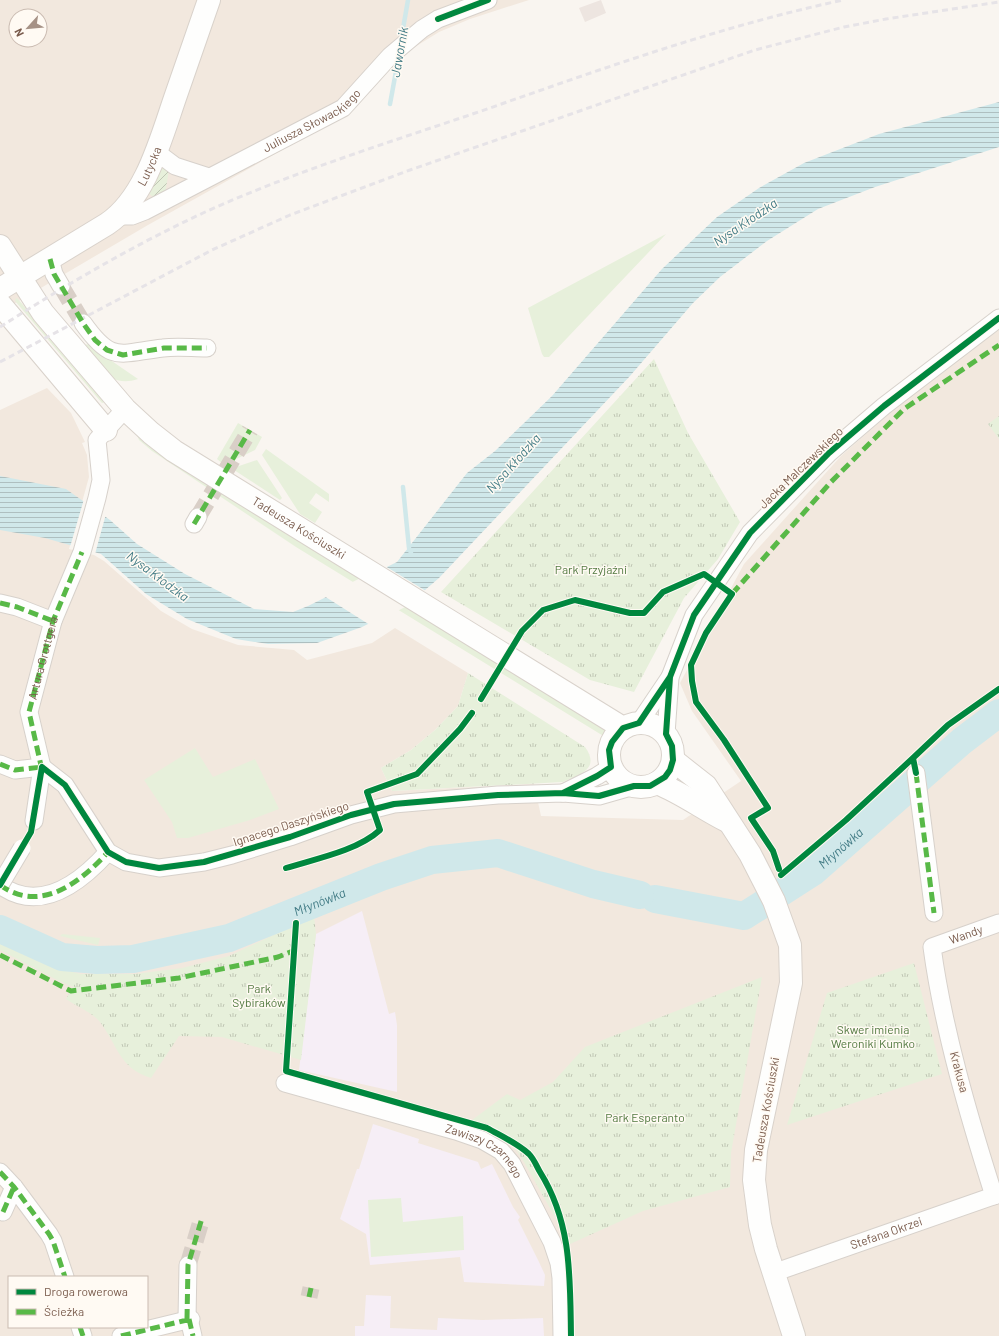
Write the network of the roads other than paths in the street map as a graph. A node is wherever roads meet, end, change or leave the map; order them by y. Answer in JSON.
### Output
{"nodes":[{"id":1,"x":210,"y":0,"type":"edge"},
{"id":2,"x":488,"y":0,"type":"edge"},
{"id":3,"x":155,"y":152,"type":"junction"},
{"id":4,"x":209,"y":177,"type":"junction"},
{"id":5,"x":118,"y":216,"type":"junction"},
{"id":6,"x":0,"y":246,"type":"edge"},
{"id":7,"x":50,"y":259,"type":"junction"},
{"id":8,"x":19,"y":277,"type":"junction"},
{"id":9,"x":61,"y":286,"type":"tunnel mouth"},
{"id":10,"x":0,"y":289,"type":"edge"},
{"id":11,"x":0,"y":304,"type":"edge"},
{"id":12,"x":999,"y":318,"type":"edge"},
{"id":13,"x":83,"y":323,"type":"tunnel mouth"},
{"id":14,"x":207,"y":348,"type":"dead end"},
{"id":15,"x":125,"y":409,"type":"junction"},
{"id":16,"x":106,"y":430,"type":"junction"},
{"id":17,"x":0,"y":602,"type":"edge"},
{"id":18,"x":52,"y":621,"type":"junction"},
{"id":19,"x":670,"y":677,"type":"junction"},
{"id":20,"x":631,"y":726,"type":"junction"},
{"id":21,"x":666,"y":734,"type":"junction"},
{"id":22,"x":673,"y":760,"type":"junction"},
{"id":23,"x":0,"y":764,"type":"edge"},
{"id":24,"x":42,"y":767,"type":"junction"},
{"id":25,"x":611,"y":767,"type":"junction"},
{"id":26,"x":916,"y":774,"type":"dead end"},
{"id":27,"x":657,"y":783,"type":"junction"},
{"id":28,"x":634,"y":786,"type":"junction"},
{"id":29,"x":563,"y":793,"type":"junction"},
{"id":30,"x":727,"y":821,"type":"junction"},
{"id":31,"x":33,"y":824,"type":"dead end"},
{"id":32,"x":22,"y":848,"type":"dead end"},
{"id":33,"x":108,"y":852,"type":"junction"},
{"id":34,"x":0,"y":885,"type":"edge"},
{"id":35,"x":934,"y":913,"type":"dead end"},
{"id":36,"x":999,"y":923,"type":"edge"},
{"id":37,"x":932,"y":946,"type":"joint"},
{"id":38,"x":285,"y":1083,"type":"dead end"},
{"id":39,"x":0,"y":1172,"type":"edge"},
{"id":40,"x":14,"y":1187,"type":"junction"},
{"id":41,"x":996,"y":1195,"type":"edge"},
{"id":42,"x":3,"y":1212,"type":"dead end"},
{"id":43,"x":188,"y":1265,"type":"tunnel mouth"},
{"id":44,"x":773,"y":1273,"type":"junction"},
{"id":45,"x":64,"y":1276,"type":"edge"},
{"id":46,"x":189,"y":1319,"type":"junction"},
{"id":47,"x":121,"y":1336,"type":"edge"},
{"id":48,"x":193,"y":1336,"type":"edge"},
{"id":49,"x":562,"y":1336,"type":"edge"},
{"id":50,"x":794,"y":1336,"type":"edge"}],
"edges":[{"from":1,"to":3,"type":"street","name":"Lutycka"},
{"from":2,"to":4,"type":"street","name":"Juliusza Słowackiego"},
{"from":3,"to":4,"type":"street"},
{"from":3,"to":5,"type":"street","name":"Lutycka"},
{"from":4,"to":5,"type":"street","name":"Juliusza Słowackiego"},
{"from":5,"to":7,"type":"street","name":"Lutycka"},
{"from":6,"to":8,"type":"street","name":"Tadeusza Kościuszki"},
{"from":7,"to":8,"type":"street","name":"Lutycka"},
{"from":7,"to":9,"type":"street"},
{"from":8,"to":10,"type":"street","name":"Lutycka"},
{"from":8,"to":15,"type":"street","name":"Tadeusza Kościuszki"},
{"from":11,"to":16,"type":"street"},
{"from":12,"to":19,"type":"street","name":"Jacka Malczewskiego"},
{"from":13,"to":14,"type":"street"},
{"from":15,"to":16,"type":"street","name":"Artura Grottgera"},
{"from":15,"to":20,"type":"street","name":"Tadeusza Kościuszki"},
{"from":16,"to":18,"type":"street","name":"Artura Grottgera"},
{"from":17,"to":18,"type":"street"},
{"from":18,"to":24,"type":"street","name":"Artura Grottgera"},
{"from":19,"to":20,"type":"street","name":"Jacka Malczewskiego"},
{"from":19,"to":21,"type":"street","name":"Jacka Malczewskiego"},
{"from":20,"to":21,"type":"street"},
{"from":20,"to":25,"type":"street"},
{"from":21,"to":22,"type":"street"},
{"from":22,"to":27,"type":"street"},
{"from":22,"to":30,"type":"street"},
{"from":23,"to":24,"type":"street"},
{"from":24,"to":31,"type":"street"},
{"from":24,"to":33,"type":"street","name":"Ignacego Daszyńskiego"},
{"from":25,"to":28,"type":"street"},
{"from":25,"to":29,"type":"street","name":"Ignacego Daszyńskiego"},
{"from":26,"to":35,"type":"street"},
{"from":27,"to":28,"type":"street"},
{"from":27,"to":30,"type":"street"},
{"from":28,"to":29,"type":"street","name":"Ignacego Daszyńskiego"},
{"from":29,"to":33,"type":"street","name":"Ignacego Daszyńskiego"},
{"from":30,"to":44,"type":"street","name":"Tadeusza Kościuszki"},
{"from":32,"to":34,"type":"street","bridge":true},
{"from":33,"to":34,"type":"street"},
{"from":36,"to":37,"type":"street","name":"Wandy"},
{"from":37,"to":41,"type":"street","name":"Krakusa"},
{"from":38,"to":49,"type":"street","name":"Zawiszy Czarnego"},
{"from":39,"to":40,"type":"street"},
{"from":40,"to":42,"type":"street"},
{"from":40,"to":45,"type":"street"},
{"from":41,"to":44,"type":"street","name":"Stefana Okrzei"},
{"from":43,"to":46,"type":"street"},
{"from":44,"to":50,"type":"street","name":"Tadeusza Kościuszki"},
{"from":46,"to":47,"type":"street"},
{"from":46,"to":48,"type":"street"}]}
